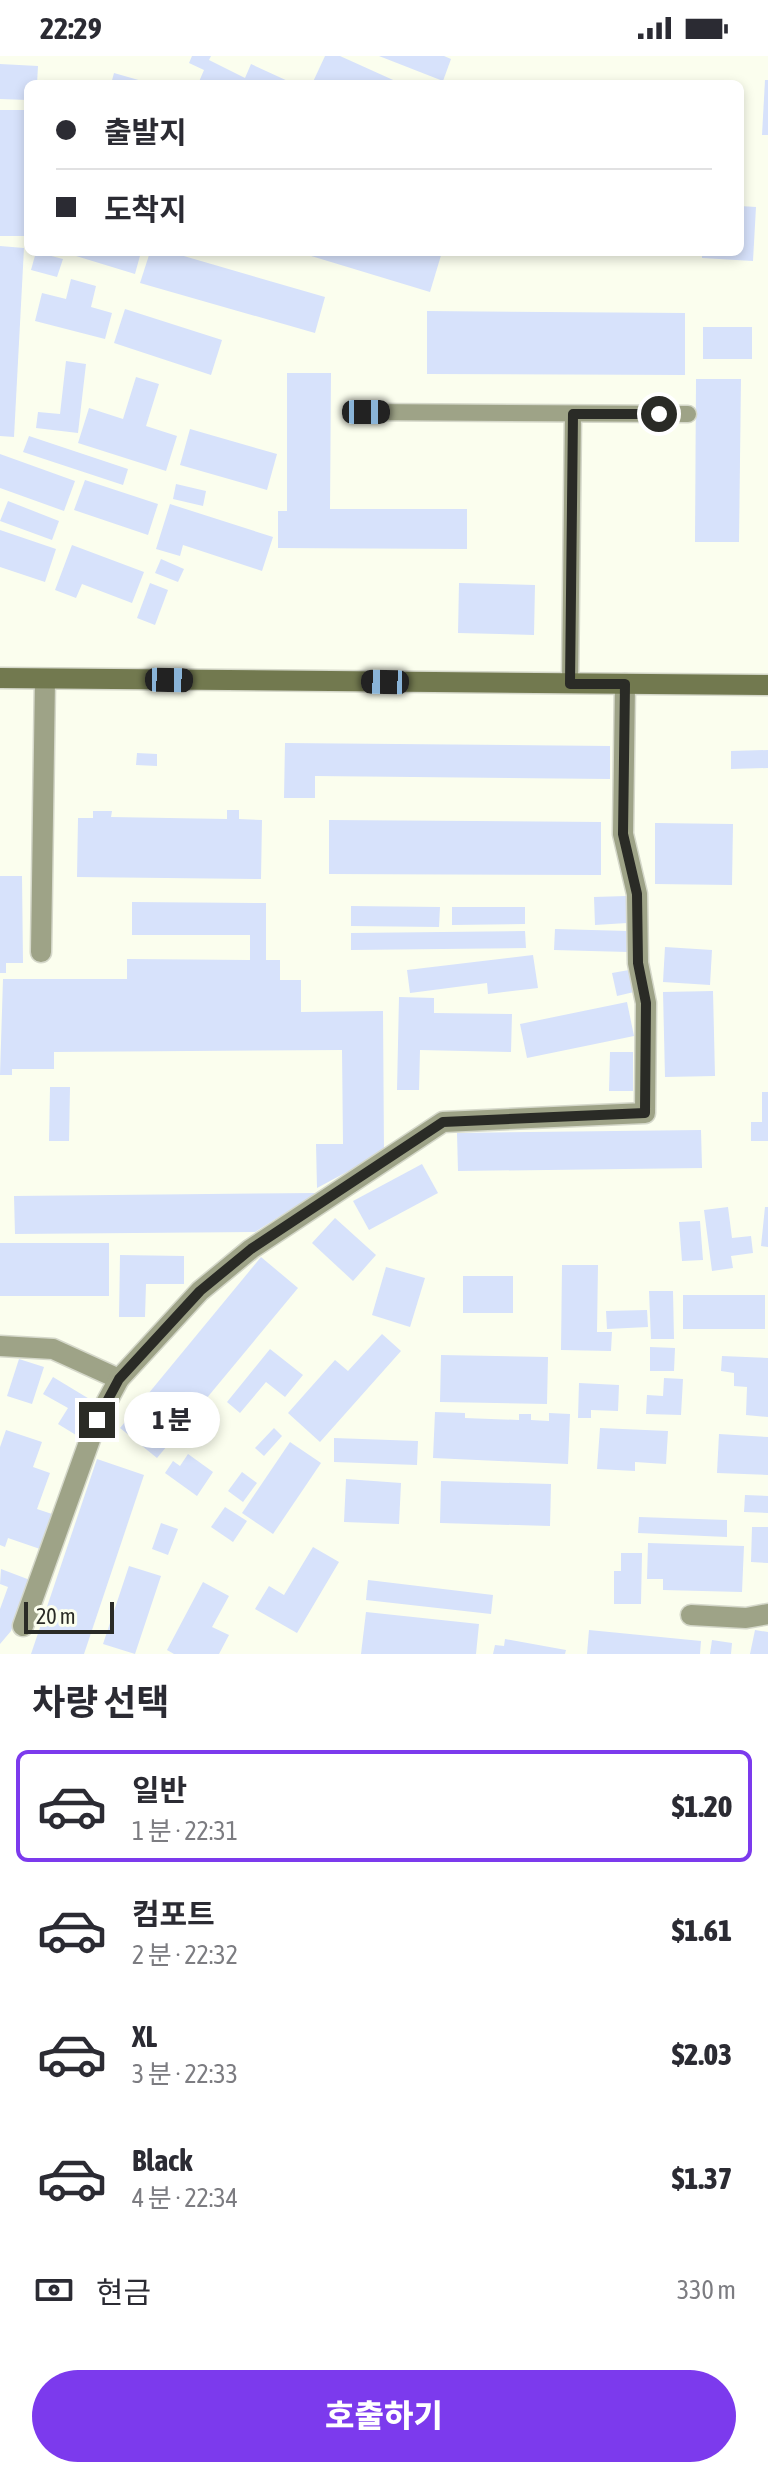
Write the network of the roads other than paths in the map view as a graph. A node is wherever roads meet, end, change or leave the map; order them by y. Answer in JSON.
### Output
{"nodes":[{"id":1,"x":366,"y":412,"type":"dead end"},
{"id":2,"x":573,"y":414,"type":"junction"},
{"id":3,"x":688,"y":414,"type":"dead end"},
{"id":4,"x":0,"y":678,"type":"edge"},
{"id":5,"x":45,"y":679,"type":"junction"},
{"id":6,"x":570,"y":684,"type":"junction"},
{"id":7,"x":625,"y":684,"type":"junction"},
{"id":8,"x":768,"y":685,"type":"edge"},
{"id":9,"x":41,"y":952,"type":"dead end"},
{"id":10,"x":0,"y":1346,"type":"edge"},
{"id":11,"x":119,"y":1379,"type":"junction"},
{"id":12,"x":768,"y":1614,"type":"edge"},
{"id":13,"x":691,"y":1615,"type":"dead end"},
{"id":14,"x":23,"y":1626,"type":"dead end"}],
"edges":[{"from":1,"to":2,"type":"lane"},
{"from":2,"to":3,"type":"lane"},
{"from":2,"to":6,"type":"lane"},
{"from":4,"to":5,"type":"street"},
{"from":5,"to":6,"type":"street"},
{"from":5,"to":9,"type":"street"},
{"from":6,"to":7,"type":"street"},
{"from":7,"to":8,"type":"street"},
{"from":7,"to":11,"type":"street"},
{"from":10,"to":11,"type":"street"},
{"from":11,"to":14,"type":"street"},
{"from":12,"to":13,"type":"street"}]}
